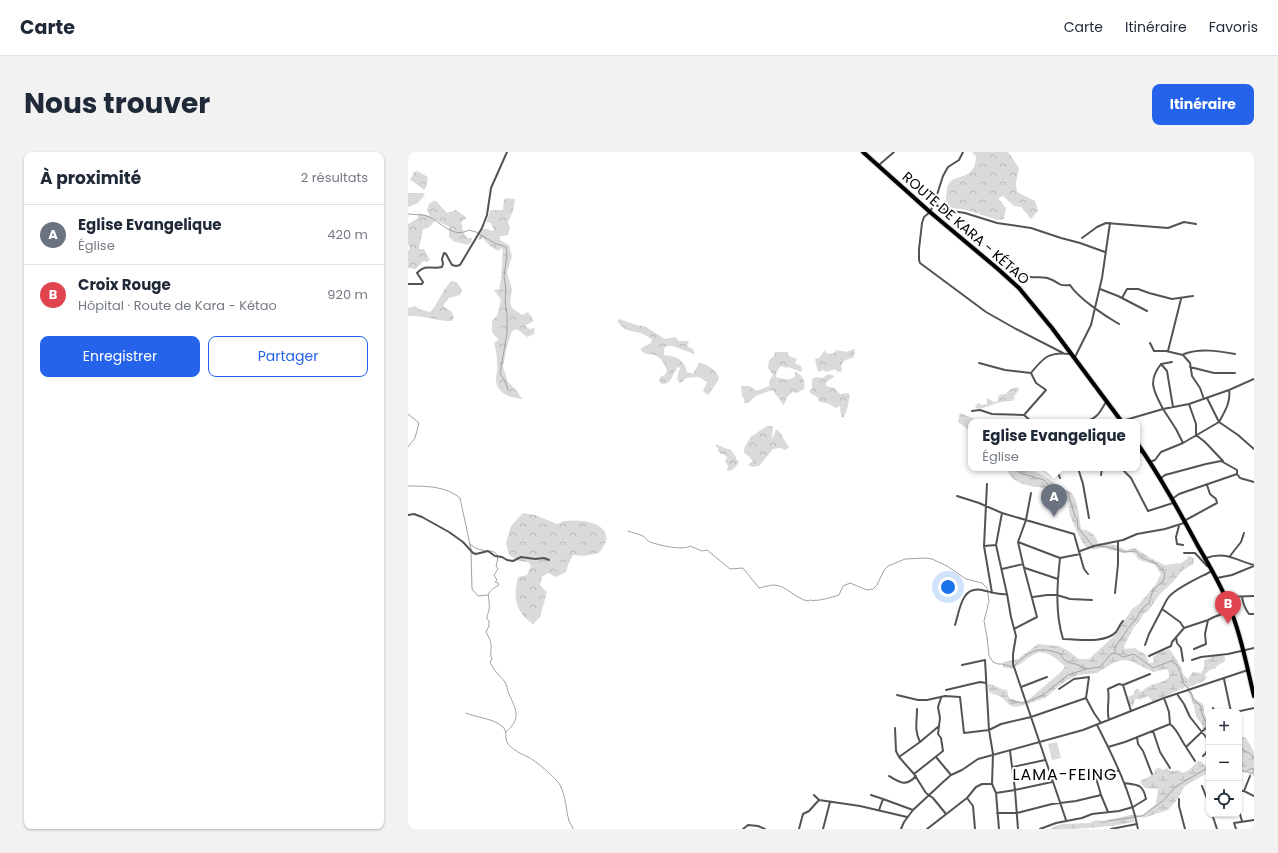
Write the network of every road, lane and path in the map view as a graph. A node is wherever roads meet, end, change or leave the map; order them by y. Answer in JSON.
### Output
{"nodes":[{"id":1,"x":507,"y":152,"type":"edge"},
{"id":2,"x":863,"y":152,"type":"edge"},
{"id":3,"x":894,"y":152,"type":"edge"},
{"id":4,"x":964,"y":152,"type":"edge"},
{"id":5,"x":878,"y":166,"type":"junction"},
{"id":6,"x":934,"y":204,"type":"junction"},
{"id":7,"x":930,"y":212,"type":"junction"},
{"id":8,"x":1110,"y":223,"type":"junction"},
{"id":9,"x":1196,"y":224,"type":"dead end"},
{"id":10,"x":1082,"y":238,"type":"dead end"},
{"id":11,"x":1105,"y":252,"type":"junction"},
{"id":12,"x":1010,"y":266,"type":"dead end"},
{"id":13,"x":408,"y":284,"type":"edge"},
{"id":14,"x":1100,"y":289,"type":"junction"},
{"id":15,"x":1193,"y":296,"type":"dead end"},
{"id":16,"x":1122,"y":298,"type":"junction"},
{"id":17,"x":1181,"y":299,"type":"junction"},
{"id":18,"x":1096,"y":307,"type":"junction"},
{"id":19,"x":1147,"y":311,"type":"dead end"},
{"id":20,"x":1119,"y":324,"type":"dead end"},
{"id":21,"x":1150,"y":343,"type":"dead end"},
{"id":22,"x":1168,"y":351,"type":"junction"},
{"id":23,"x":1063,"y":353,"type":"junction"},
{"id":24,"x":1235,"y":354,"type":"dead end"},
{"id":25,"x":1183,"y":355,"type":"junction"},
{"id":26,"x":1072,"y":356,"type":"junction"},
{"id":27,"x":1172,"y":362,"type":"dead end"},
{"id":28,"x":979,"y":363,"type":"dead end"},
{"id":29,"x":1161,"y":364,"type":"junction"},
{"id":30,"x":1190,"y":367,"type":"junction"},
{"id":31,"x":1031,"y":373,"type":"junction"},
{"id":32,"x":1235,"y":373,"type":"dead end"},
{"id":33,"x":1254,"y":379,"type":"edge"},
{"id":34,"x":1229,"y":390,"type":"junction"},
{"id":35,"x":1207,"y":398,"type":"junction"},
{"id":36,"x":1204,"y":399,"type":"junction"},
{"id":37,"x":1106,"y":402,"type":"junction"},
{"id":38,"x":1189,"y":404,"type":"junction"},
{"id":39,"x":1173,"y":407,"type":"junction"},
{"id":40,"x":1163,"y":409,"type":"junction"},
{"id":41,"x":972,"y":411,"type":"dead end"},
{"id":42,"x":1024,"y":415,"type":"junction"},
{"id":43,"x":1029,"y":419,"type":"edge"},
{"id":44,"x":1094,"y":419,"type":"edge"},
{"id":45,"x":1119,"y":419,"type":"edge"},
{"id":46,"x":1131,"y":419,"type":"edge"},
{"id":47,"x":1219,"y":422,"type":"junction"},
{"id":48,"x":1196,"y":435,"type":"junction"},
{"id":49,"x":1183,"y":443,"type":"junction"},
{"id":50,"x":1140,"y":448,"type":"edge"},
{"id":51,"x":1254,"y":449,"type":"edge"},
{"id":52,"x":1140,"y":452,"type":"edge"},
{"id":53,"x":1143,"y":452,"type":"junction"},
{"id":54,"x":1223,"y":461,"type":"junction"},
{"id":55,"x":1150,"y":462,"type":"junction"},
{"id":56,"x":1057,"y":471,"type":"edge"},
{"id":57,"x":1079,"y":471,"type":"edge"},
{"id":58,"x":1102,"y":471,"type":"edge"},
{"id":59,"x":1124,"y":471,"type":"dead end"},
{"id":60,"x":1236,"y":474,"type":"junction"},
{"id":61,"x":1102,"y":475,"type":"dead end"},
{"id":62,"x":1060,"y":478,"type":"dead end"},
{"id":63,"x":1160,"y":478,"type":"junction"},
{"id":64,"x":1254,"y":482,"type":"edge"},
{"id":65,"x":987,"y":484,"type":"dead end"},
{"id":66,"x":1207,"y":485,"type":"junction"},
{"id":67,"x":1031,"y":493,"type":"dead end"},
{"id":68,"x":957,"y":496,"type":"dead end"},
{"id":69,"x":1173,"y":501,"type":"junction"},
{"id":70,"x":986,"y":506,"type":"junction"},
{"id":71,"x":1002,"y":513,"type":"junction"},
{"id":72,"x":408,"y":515,"type":"edge"},
{"id":73,"x":1089,"y":518,"type":"dead end"},
{"id":74,"x":1026,"y":520,"type":"junction"},
{"id":75,"x":1185,"y":521,"type":"junction"},
{"id":76,"x":1179,"y":526,"type":"junction"},
{"id":77,"x":1244,"y":533,"type":"dead end"},
{"id":78,"x":1118,"y":541,"type":"junction"},
{"id":79,"x":1018,"y":542,"type":"junction"},
{"id":80,"x":1183,"y":544,"type":"dead end"},
{"id":81,"x":996,"y":545,"type":"junction"},
{"id":82,"x":984,"y":546,"type":"junction"},
{"id":83,"x":1080,"y":551,"type":"junction"},
{"id":84,"x":1080,"y":554,"type":"junction"},
{"id":85,"x":1184,"y":554,"type":"dead end"},
{"id":86,"x":1230,"y":556,"type":"junction"},
{"id":87,"x":1060,"y":558,"type":"junction"},
{"id":88,"x":1205,"y":558,"type":"junction"},
{"id":89,"x":549,"y":560,"type":"dead end"},
{"id":90,"x":1023,"y":564,"type":"junction"},
{"id":91,"x":1254,"y":565,"type":"edge"},
{"id":92,"x":1024,"y":568,"type":"junction"},
{"id":93,"x":1002,"y":569,"type":"junction"},
{"id":94,"x":1211,"y":569,"type":"junction"},
{"id":95,"x":1088,"y":574,"type":"dead end"},
{"id":96,"x":1217,"y":578,"type":"junction"},
{"id":97,"x":1058,"y":579,"type":"junction"},
{"id":98,"x":992,"y":593,"type":"junction"},
{"id":99,"x":1115,"y":593,"type":"dead end"},
{"id":100,"x":1007,"y":594,"type":"junction"},
{"id":101,"x":1057,"y":596,"type":"junction"},
{"id":102,"x":1254,"y":596,"type":"edge"},
{"id":103,"x":1032,"y":597,"type":"junction"},
{"id":104,"x":1226,"y":597,"type":"junction"},
{"id":105,"x":1242,"y":597,"type":"junction"},
{"id":106,"x":1092,"y":600,"type":"dead end"},
{"id":107,"x":1162,"y":609,"type":"junction"},
{"id":108,"x":1231,"y":611,"type":"junction"},
{"id":109,"x":1254,"y":614,"type":"edge"},
{"id":110,"x":1208,"y":620,"type":"junction"},
{"id":111,"x":1123,"y":621,"type":"dead end"},
{"id":112,"x":955,"y":625,"type":"dead end"},
{"id":113,"x":1184,"y":628,"type":"junction"},
{"id":114,"x":1014,"y":630,"type":"junction"},
{"id":115,"x":1176,"y":637,"type":"junction"},
{"id":116,"x":1145,"y":645,"type":"dead end"},
{"id":117,"x":1254,"y":648,"type":"edge"},
{"id":118,"x":1194,"y":649,"type":"dead end"},
{"id":119,"x":1243,"y":650,"type":"junction"},
{"id":120,"x":1148,"y":656,"type":"dead end"},
{"id":121,"x":1192,"y":660,"type":"dead end"},
{"id":122,"x":1183,"y":661,"type":"dead end"},
{"id":123,"x":962,"y":665,"type":"dead end"},
{"id":124,"x":1248,"y":670,"type":"junction"},
{"id":125,"x":1150,"y":674,"type":"dead end"},
{"id":126,"x":1047,"y":677,"type":"dead end"},
{"id":127,"x":1224,"y":679,"type":"junction"},
{"id":128,"x":986,"y":683,"type":"junction"},
{"id":129,"x":1122,"y":685,"type":"junction"},
{"id":130,"x":1021,"y":687,"type":"junction"},
{"id":131,"x":1059,"y":689,"type":"dead end"},
{"id":132,"x":946,"y":690,"type":"dead end"},
{"id":133,"x":1177,"y":694,"type":"junction"},
{"id":134,"x":898,"y":695,"type":"dead end"},
{"id":135,"x":1254,"y":696,"type":"edge"},
{"id":136,"x":941,"y":697,"type":"junction"},
{"id":137,"x":1086,"y":698,"type":"junction"},
{"id":138,"x":1164,"y":698,"type":"junction"},
{"id":139,"x":1254,"y":708,"type":"edge"},
{"id":140,"x":917,"y":709,"type":"dead end"},
{"id":141,"x":1230,"y":709,"type":"edge"},
{"id":142,"x":1131,"y":711,"type":"junction"},
{"id":143,"x":1242,"y":711,"type":"edge"},
{"id":144,"x":1031,"y":717,"type":"junction"},
{"id":145,"x":1109,"y":720,"type":"junction"},
{"id":146,"x":1101,"y":723,"type":"junction"},
{"id":147,"x":1170,"y":724,"type":"junction"},
{"id":148,"x":1097,"y":725,"type":"junction"},
{"id":149,"x":939,"y":726,"type":"junction"},
{"id":150,"x":895,"y":728,"type":"dead end"},
{"id":151,"x":1206,"y":729,"type":"edge"},
{"id":152,"x":989,"y":730,"type":"junction"},
{"id":153,"x":1153,"y":731,"type":"junction"},
{"id":154,"x":1202,"y":732,"type":"junction"},
{"id":155,"x":1137,"y":737,"type":"junction"},
{"id":156,"x":1206,"y":737,"type":"edge"},
{"id":157,"x":920,"y":742,"type":"junction"},
{"id":158,"x":1038,"y":742,"type":"junction"},
{"id":159,"x":1108,"y":747,"type":"junction"},
{"id":160,"x":1186,"y":747,"type":"junction"},
{"id":161,"x":1010,"y":750,"type":"junction"},
{"id":162,"x":1206,"y":753,"type":"edge"},
{"id":163,"x":993,"y":754,"type":"junction"},
{"id":164,"x":1203,"y":756,"type":"dead end"},
{"id":165,"x":899,"y":757,"type":"junction"},
{"id":166,"x":936,"y":757,"type":"junction"},
{"id":167,"x":1045,"y":760,"type":"junction"},
{"id":168,"x":1195,"y":761,"type":"dead end"},
{"id":169,"x":1013,"y":768,"type":"junction"},
{"id":170,"x":1170,"y":768,"type":"dead end"},
{"id":171,"x":1118,"y":770,"type":"junction"},
{"id":172,"x":1152,"y":774,"type":"dead end"},
{"id":173,"x":915,"y":775,"type":"junction"},
{"id":174,"x":951,"y":775,"type":"junction"},
{"id":175,"x":889,"y":776,"type":"dead end"},
{"id":176,"x":1250,"y":776,"type":"dead end"},
{"id":177,"x":1052,"y":782,"type":"junction"},
{"id":178,"x":1124,"y":783,"type":"junction"},
{"id":179,"x":992,"y":784,"type":"junction"},
{"id":180,"x":1202,"y":786,"type":"dead end"},
{"id":181,"x":1015,"y":790,"type":"junction"},
{"id":182,"x":1244,"y":791,"type":"joint"},
{"id":183,"x":996,"y":793,"type":"junction"},
{"id":184,"x":814,"y":795,"type":"dead end"},
{"id":185,"x":871,"y":795,"type":"dead end"},
{"id":186,"x":929,"y":795,"type":"junction"},
{"id":187,"x":1101,"y":795,"type":"junction"},
{"id":188,"x":1206,"y":795,"type":"edge"},
{"id":189,"x":1254,"y":796,"type":"edge"},
{"id":190,"x":967,"y":798,"type":"junction"},
{"id":191,"x":883,"y":799,"type":"junction"},
{"id":192,"x":1179,"y":799,"type":"dead end"},
{"id":193,"x":819,"y":800,"type":"junction"},
{"id":194,"x":830,"y":802,"type":"junction"},
{"id":195,"x":1060,"y":804,"type":"junction"},
{"id":196,"x":1133,"y":807,"type":"junction"},
{"id":197,"x":879,"y":810,"type":"junction"},
{"id":198,"x":913,"y":810,"type":"junction"},
{"id":199,"x":1108,"y":812,"type":"junction"},
{"id":200,"x":997,"y":813,"type":"junction"},
{"id":201,"x":1017,"y":813,"type":"junction"},
{"id":202,"x":946,"y":814,"type":"junction"},
{"id":203,"x":907,"y":817,"type":"junction"},
{"id":204,"x":1213,"y":817,"type":"edge"},
{"id":205,"x":1241,"y":817,"type":"edge"},
{"id":206,"x":1066,"y":820,"type":"junction"},
{"id":207,"x":1254,"y":820,"type":"edge"},
{"id":208,"x":1242,"y":821,"type":"junction"},
{"id":209,"x":1137,"y":824,"type":"junction"},
{"id":210,"x":743,"y":829,"type":"edge"},
{"id":211,"x":765,"y":829,"type":"edge"},
{"id":212,"x":799,"y":829,"type":"edge"},
{"id":213,"x":823,"y":829,"type":"edge"},
{"id":214,"x":901,"y":829,"type":"edge"},
{"id":215,"x":927,"y":829,"type":"edge"},
{"id":216,"x":974,"y":829,"type":"edge"},
{"id":217,"x":999,"y":829,"type":"edge"},
{"id":218,"x":1018,"y":829,"type":"edge"},
{"id":219,"x":1040,"y":829,"type":"edge"},
{"id":220,"x":1111,"y":829,"type":"edge"},
{"id":221,"x":1138,"y":829,"type":"edge"},
{"id":222,"x":1185,"y":829,"type":"edge"},
{"id":223,"x":1217,"y":829,"type":"edge"},
{"id":224,"x":1236,"y":829,"type":"edge"}],
"edges":[{"from":1,"to":13,"type":"street"},
{"from":2,"to":5,"type":"main road","name":"ROUTE DE KARA - KÉTAO"},
{"from":3,"to":5,"type":"street"},
{"from":4,"to":6,"type":"street"},
{"from":5,"to":7,"type":"main road","name":"ROUTE DE KARA - KÉTAO"},
{"from":6,"to":7,"type":"street"},
{"from":6,"to":11,"type":"street"},
{"from":7,"to":23,"type":"street"},
{"from":7,"to":26,"type":"main road","name":"ROUTE DE KARA - KÉTAO"},
{"from":8,"to":9,"type":"street"},
{"from":8,"to":10,"type":"street"},
{"from":8,"to":11,"type":"street"},
{"from":11,"to":14,"type":"street"},
{"from":12,"to":18,"type":"street"},
{"from":14,"to":16,"type":"street"},
{"from":14,"to":18,"type":"street"},
{"from":15,"to":17,"type":"street"},
{"from":16,"to":17,"type":"street"},
{"from":16,"to":19,"type":"street"},
{"from":17,"to":22,"type":"street"},
{"from":18,"to":20,"type":"street"},
{"from":18,"to":26,"type":"street"},
{"from":21,"to":22,"type":"street"},
{"from":22,"to":25,"type":"street"},
{"from":23,"to":26,"type":"street"},
{"from":23,"to":31,"type":"street"},
{"from":24,"to":25,"type":"street"},
{"from":25,"to":30,"type":"street"},
{"from":26,"to":37,"type":"main road","name":"ROUTE DE KARA - KÉTAO"},
{"from":27,"to":29,"type":"street"},
{"from":28,"to":31,"type":"street"},
{"from":29,"to":39,"type":"street"},
{"from":29,"to":40,"type":"street"},
{"from":30,"to":32,"type":"street"},
{"from":30,"to":36,"type":"street"},
{"from":31,"to":42,"type":"street"},
{"from":33,"to":34,"type":"street"},
{"from":34,"to":35,"type":"street"},
{"from":34,"to":47,"type":"street"},
{"from":35,"to":36,"type":"street"},
{"from":35,"to":47,"type":"street"},
{"from":36,"to":38,"type":"street"},
{"from":37,"to":44,"type":"street"},
{"from":37,"to":45,"type":"main road","name":"ROUTE DE KARA - KÉTAO"},
{"from":38,"to":39,"type":"street"},
{"from":38,"to":48,"type":"street"},
{"from":39,"to":40,"type":"street"},
{"from":40,"to":46,"type":"street"},
{"from":40,"to":49,"type":"street"},
{"from":41,"to":42,"type":"street"},
{"from":42,"to":43,"type":"street"},
{"from":47,"to":48,"type":"street"},
{"from":47,"to":51,"type":"street"},
{"from":48,"to":49,"type":"street"},
{"from":48,"to":54,"type":"street"},
{"from":49,"to":55,"type":"street"},
{"from":50,"to":53,"type":"main road"},
{"from":52,"to":53,"type":"street"},
{"from":53,"to":55,"type":"main road"},
{"from":54,"to":60,"type":"street"},
{"from":54,"to":63,"type":"street"},
{"from":55,"to":63,"type":"main road"},
{"from":56,"to":62,"type":"street"},
{"from":57,"to":73,"type":"street"},
{"from":58,"to":61,"type":"street"},
{"from":59,"to":69,"type":"street"},
{"from":60,"to":64,"type":"street"},
{"from":60,"to":66,"type":"street"},
{"from":63,"to":69,"type":"main road"},
{"from":65,"to":70,"type":"street"},
{"from":66,"to":69,"type":"street"},
{"from":66,"to":75,"type":"street"},
{"from":67,"to":74,"type":"street"},
{"from":68,"to":70,"type":"street"},
{"from":69,"to":75,"type":"main road"},
{"from":70,"to":71,"type":"street"},
{"from":70,"to":82,"type":"street"},
{"from":71,"to":74,"type":"street"},
{"from":71,"to":81,"type":"street"},
{"from":72,"to":89,"type":"street"},
{"from":74,"to":79,"type":"street"},
{"from":74,"to":83,"type":"street"},
{"from":75,"to":76,"type":"street"},
{"from":75,"to":88,"type":"main road"},
{"from":76,"to":78,"type":"street"},
{"from":76,"to":80,"type":"street"},
{"from":77,"to":86,"type":"street"},
{"from":78,"to":83,"type":"street"},
{"from":78,"to":99,"type":"street"},
{"from":79,"to":87,"type":"street"},
{"from":79,"to":90,"type":"street"},
{"from":81,"to":82,"type":"street"},
{"from":81,"to":93,"type":"street"},
{"from":82,"to":98,"type":"street"},
{"from":83,"to":84,"type":"street"},
{"from":84,"to":87,"type":"street"},
{"from":84,"to":95,"type":"street"},
{"from":85,"to":94,"type":"street"},
{"from":86,"to":88,"type":"street"},
{"from":86,"to":91,"type":"street"},
{"from":87,"to":97,"type":"street"},
{"from":88,"to":94,"type":"main road"},
{"from":90,"to":92,"type":"street"},
{"from":90,"to":93,"type":"street"},
{"from":91,"to":96,"type":"street"},
{"from":92,"to":97,"type":"street"},
{"from":92,"to":103,"type":"street"},
{"from":93,"to":100,"type":"street"},
{"from":94,"to":96,"type":"main road"},
{"from":94,"to":107,"type":"street"},
{"from":96,"to":104,"type":"main road"},
{"from":97,"to":101,"type":"street"},
{"from":98,"to":100,"type":"street"},
{"from":98,"to":112,"type":"street"},
{"from":100,"to":114,"type":"street"},
{"from":101,"to":103,"type":"street"},
{"from":101,"to":106,"type":"street"},
{"from":101,"to":111,"type":"street"},
{"from":102,"to":105,"type":"street"},
{"from":103,"to":114,"type":"street"},
{"from":104,"to":105,"type":"street"},
{"from":104,"to":108,"type":"main road"},
{"from":105,"to":109,"type":"street"},
{"from":107,"to":113,"type":"street"},
{"from":107,"to":116,"type":"street"},
{"from":108,"to":110,"type":"street"},
{"from":108,"to":119,"type":"main road"},
{"from":110,"to":113,"type":"street"},
{"from":110,"to":118,"type":"street"},
{"from":113,"to":115,"type":"street"},
{"from":114,"to":130,"type":"street"},
{"from":115,"to":120,"type":"street"},
{"from":115,"to":122,"type":"street"},
{"from":117,"to":119,"type":"street"},
{"from":119,"to":121,"type":"street"},
{"from":119,"to":124,"type":"main road"},
{"from":123,"to":128,"type":"street"},
{"from":124,"to":127,"type":"street"},
{"from":124,"to":135,"type":"main road"},
{"from":125,"to":129,"type":"street"},
{"from":126,"to":130,"type":"street"},
{"from":127,"to":133,"type":"street"},
{"from":127,"to":141,"type":"street"},
{"from":128,"to":132,"type":"street"},
{"from":128,"to":152,"type":"street"},
{"from":129,"to":142,"type":"street"},
{"from":129,"to":145,"type":"street"},
{"from":130,"to":144,"type":"street"},
{"from":131,"to":137,"type":"street"},
{"from":133,"to":138,"type":"street"},
{"from":133,"to":154,"type":"street"},
{"from":134,"to":136,"type":"street"},
{"from":136,"to":149,"type":"street"},
{"from":136,"to":152,"type":"street"},
{"from":137,"to":144,"type":"street"},
{"from":137,"to":146,"type":"street"},
{"from":138,"to":142,"type":"street"},
{"from":138,"to":147,"type":"street"},
{"from":139,"to":143,"type":"street"},
{"from":140,"to":157,"type":"street"},
{"from":142,"to":145,"type":"street"},
{"from":144,"to":152,"type":"street"},
{"from":144,"to":158,"type":"street"},
{"from":145,"to":146,"type":"street"},
{"from":146,"to":148,"type":"street"},
{"from":147,"to":153,"type":"street"},
{"from":147,"to":160,"type":"street"},
{"from":148,"to":158,"type":"street"},
{"from":148,"to":159,"type":"street"},
{"from":149,"to":157,"type":"street"},
{"from":149,"to":166,"type":"street"},
{"from":150,"to":165,"type":"street"},
{"from":151,"to":154,"type":"street"},
{"from":152,"to":163,"type":"street"},
{"from":153,"to":155,"type":"street"},
{"from":153,"to":170,"type":"street"},
{"from":154,"to":156,"type":"street"},
{"from":154,"to":160,"type":"street"},
{"from":155,"to":159,"type":"street"},
{"from":155,"to":172,"type":"street"},
{"from":157,"to":165,"type":"street"},
{"from":158,"to":161,"type":"street"},
{"from":158,"to":167,"type":"street"},
{"from":159,"to":171,"type":"street"},
{"from":160,"to":168,"type":"street"},
{"from":161,"to":163,"type":"street"},
{"from":161,"to":169,"type":"street"},
{"from":162,"to":164,"type":"street"},
{"from":163,"to":174,"type":"street"},
{"from":163,"to":179,"type":"street"},
{"from":165,"to":173,"type":"street"},
{"from":166,"to":173,"type":"street"},
{"from":166,"to":174,"type":"street"},
{"from":167,"to":169,"type":"street"},
{"from":167,"to":177,"type":"street"},
{"from":169,"to":181,"type":"street"},
{"from":171,"to":178,"type":"street"},
{"from":171,"to":187,"type":"street"},
{"from":173,"to":175,"type":"street"},
{"from":173,"to":186,"type":"street"},
{"from":174,"to":186,"type":"street"},
{"from":176,"to":182,"type":"street"},
{"from":177,"to":181,"type":"street"},
{"from":177,"to":195,"type":"street"},
{"from":178,"to":196,"type":"street"},
{"from":178,"to":196,"type":"street"},
{"from":179,"to":183,"type":"street"},
{"from":179,"to":190,"type":"street"},
{"from":180,"to":188,"type":"street"},
{"from":181,"to":183,"type":"street"},
{"from":181,"to":201,"type":"street"},
{"from":182,"to":189,"type":"street"},
{"from":183,"to":200,"type":"street"},
{"from":184,"to":193,"type":"street"},
{"from":185,"to":191,"type":"street"},
{"from":186,"to":198,"type":"street"},
{"from":186,"to":202,"type":"street"},
{"from":187,"to":195,"type":"street"},
{"from":187,"to":199,"type":"street"},
{"from":190,"to":202,"type":"street"},
{"from":190,"to":216,"type":"street"},
{"from":191,"to":197,"type":"street"},
{"from":191,"to":198,"type":"street"},
{"from":192,"to":222,"type":"street"},
{"from":193,"to":194,"type":"street"},
{"from":193,"to":212,"type":"street"},
{"from":194,"to":197,"type":"street"},
{"from":194,"to":213,"type":"street"},
{"from":195,"to":201,"type":"street"},
{"from":195,"to":206,"type":"street"},
{"from":196,"to":199,"type":"street"},
{"from":196,"to":209,"type":"street"},
{"from":197,"to":203,"type":"street"},
{"from":198,"to":203,"type":"street"},
{"from":199,"to":206,"type":"street"},
{"from":200,"to":201,"type":"street"},
{"from":200,"to":217,"type":"street"},
{"from":201,"to":218,"type":"street"},
{"from":202,"to":215,"type":"street"},
{"from":203,"to":214,"type":"street"},
{"from":204,"to":223,"type":"street"},
{"from":205,"to":208,"type":"street"},
{"from":206,"to":219,"type":"street"},
{"from":207,"to":208,"type":"street"},
{"from":208,"to":224,"type":"street"},
{"from":209,"to":220,"type":"street"},
{"from":209,"to":221,"type":"street"},
{"from":210,"to":211,"type":"street"}]}
